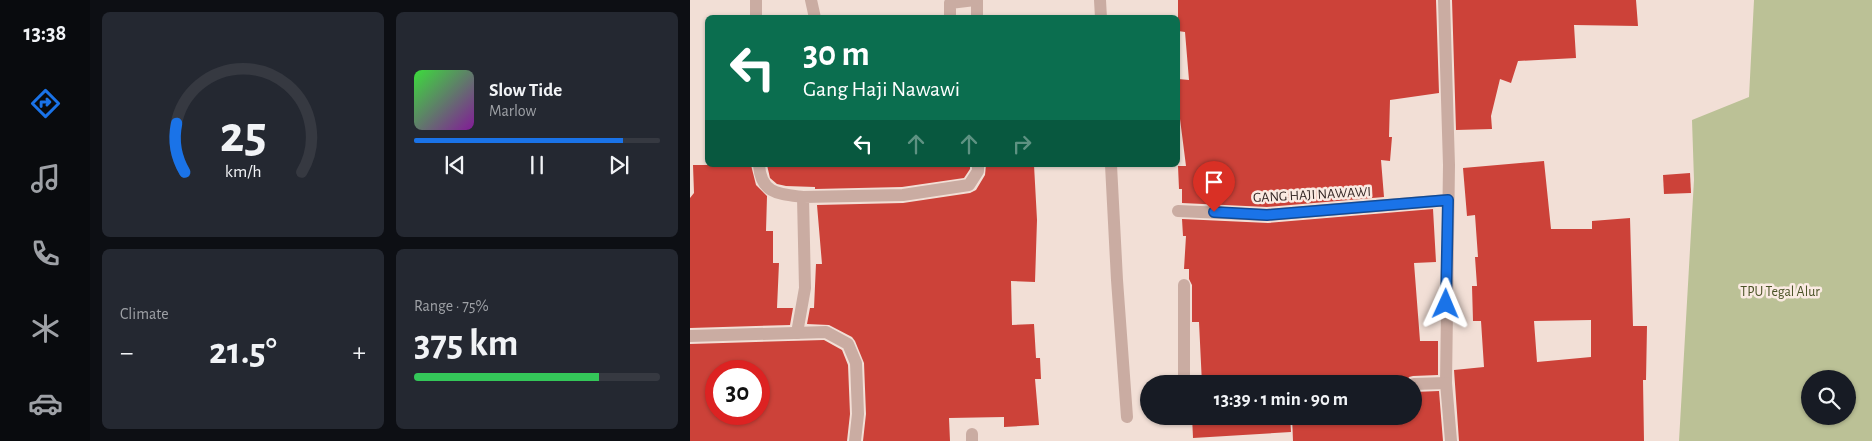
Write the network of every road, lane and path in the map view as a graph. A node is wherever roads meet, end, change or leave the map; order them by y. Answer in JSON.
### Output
{"nodes":[{"id":1,"x":756,"y":0,"type":"edge"},
{"id":2,"x":811,"y":0,"type":"edge"},
{"id":3,"x":976,"y":0,"type":"edge"},
{"id":4,"x":1100,"y":0,"type":"edge"},
{"id":5,"x":1444,"y":0,"type":"edge"},
{"id":6,"x":756,"y":15,"type":"edge"},
{"id":7,"x":814,"y":15,"type":"edge"},
{"id":8,"x":950,"y":15,"type":"edge"},
{"id":9,"x":977,"y":15,"type":"edge"},
{"id":10,"x":1101,"y":15,"type":"edge"},
{"id":11,"x":759,"y":167,"type":"edge"},
{"id":12,"x":978,"y":167,"type":"edge"},
{"id":13,"x":1112,"y":167,"type":"edge"},
{"id":14,"x":803,"y":197,"type":"junction"},
{"id":15,"x":1448,"y":200,"type":"junction"},
{"id":16,"x":1178,"y":211,"type":"dead end"},
{"id":17,"x":1184,"y":285,"type":"dead end"},
{"id":18,"x":797,"y":334,"type":"junction"},
{"id":19,"x":690,"y":336,"type":"edge"},
{"id":20,"x":1184,"y":375,"type":"edge"},
{"id":21,"x":1446,"y":383,"type":"junction"},
{"id":22,"x":1422,"y":384,"type":"edge"},
{"id":23,"x":1127,"y":417,"type":"dead end"},
{"id":24,"x":854,"y":441,"type":"edge"},
{"id":25,"x":1450,"y":441,"type":"edge"}],
"edges":[{"from":1,"to":6,"type":"street"},
{"from":2,"to":7,"type":"street"},
{"from":3,"to":8,"type":"street"},
{"from":3,"to":9,"type":"street"},
{"from":4,"to":10,"type":"street"},
{"from":5,"to":15,"type":"street"},
{"from":11,"to":14,"type":"street"},
{"from":12,"to":14,"type":"street"},
{"from":13,"to":23,"type":"street"},
{"from":14,"to":18,"type":"street"},
{"from":15,"to":16,"type":"street","name":"GANG HAJI NAWAWI"},
{"from":15,"to":21,"type":"street"},
{"from":17,"to":20,"type":"street"},
{"from":18,"to":19,"type":"street"},
{"from":18,"to":24,"type":"street"},
{"from":21,"to":22,"type":"street"},
{"from":21,"to":25,"type":"street"}]}
